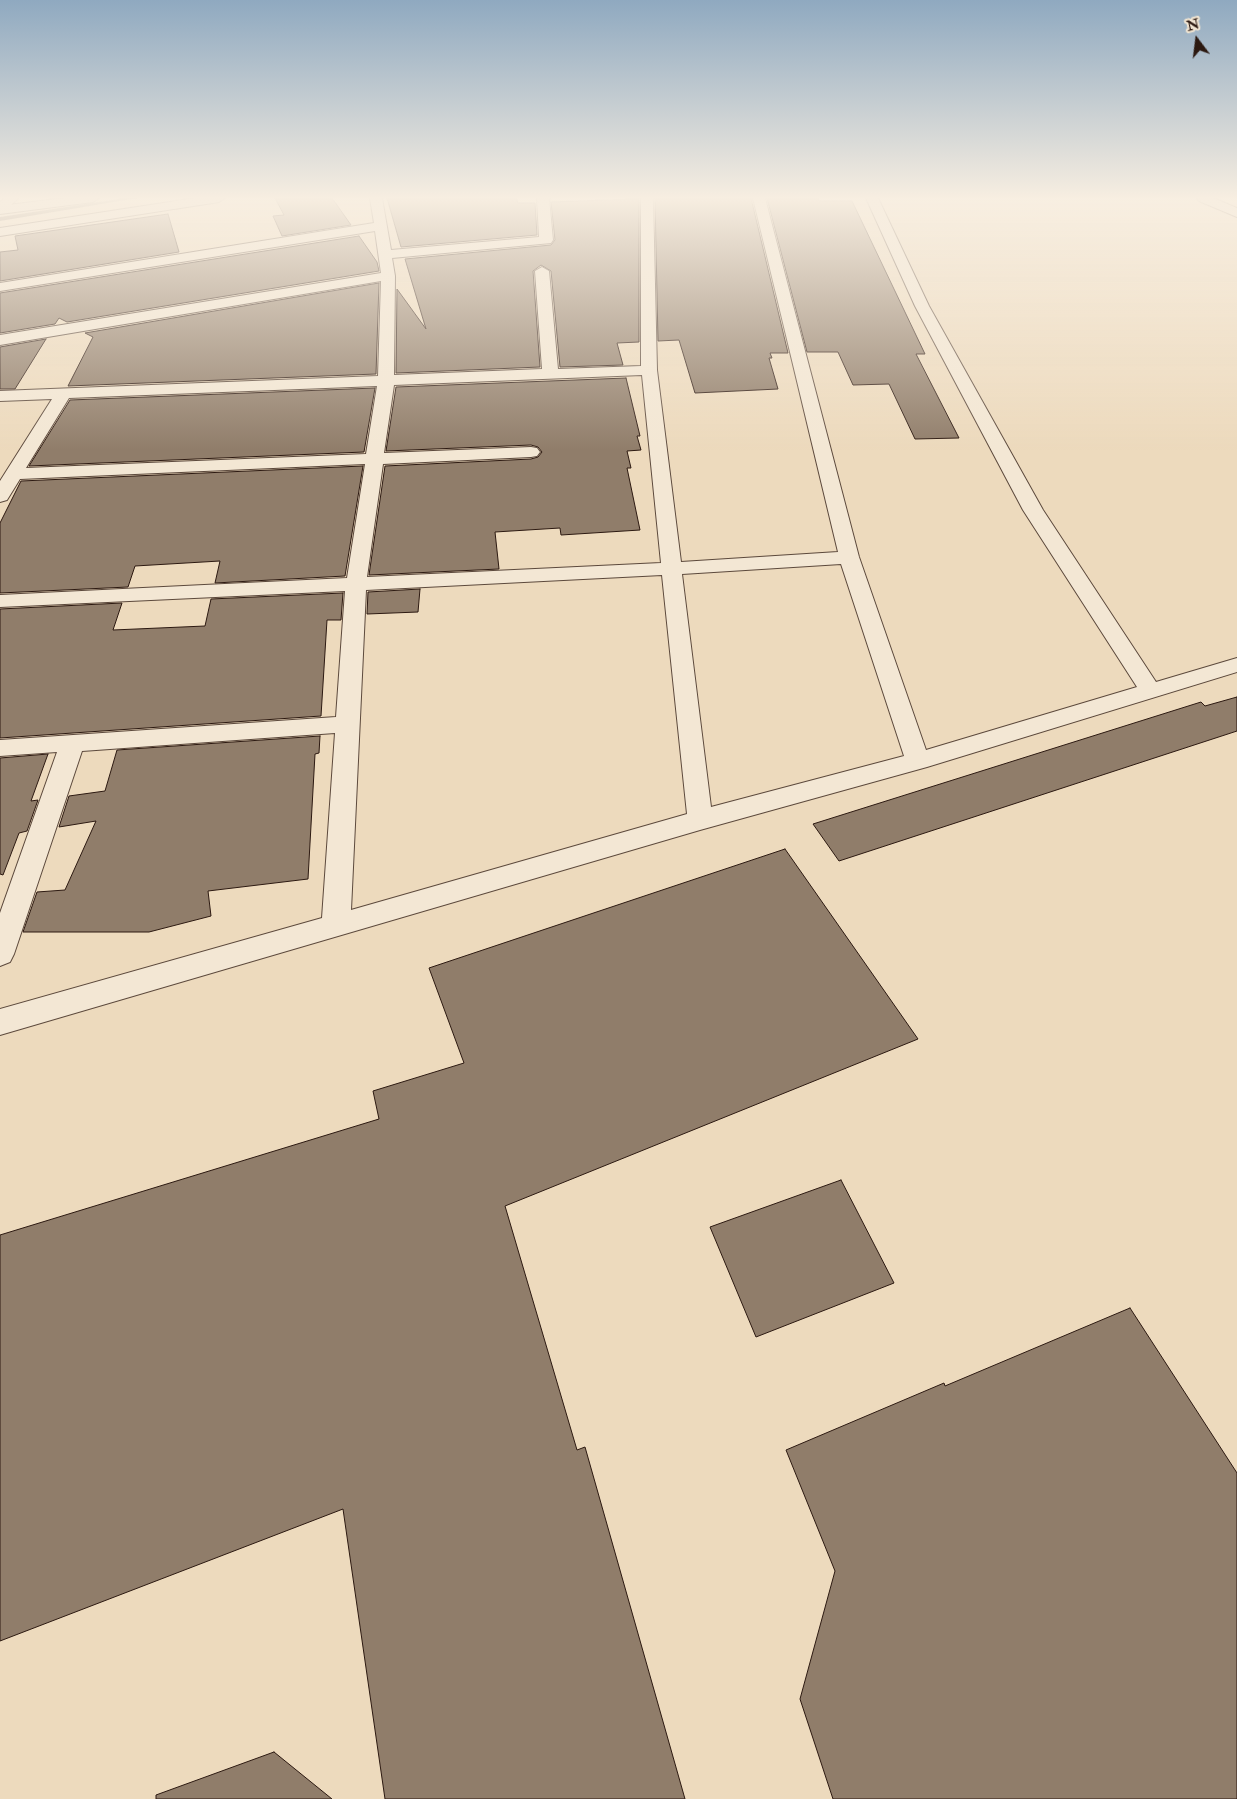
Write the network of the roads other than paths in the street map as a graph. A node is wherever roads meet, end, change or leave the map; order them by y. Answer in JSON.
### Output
{"nodes":[{"id":1,"x":32,"y":282,"type":"edge"},
{"id":2,"x":352,"y":282,"type":"edge"},
{"id":3,"x":388,"y":282,"type":"edge"},
{"id":4,"x":543,"y":282,"type":"edge"},
{"id":5,"x":648,"y":282,"type":"edge"},
{"id":6,"x":780,"y":282,"type":"edge"},
{"id":7,"x":911,"y":282,"type":"edge"},
{"id":8,"x":0,"y":287,"type":"edge"},
{"id":9,"x":0,"y":340,"type":"edge"},
{"id":10,"x":649,"y":370,"type":"junction"},
{"id":11,"x":550,"y":374,"type":"junction"},
{"id":12,"x":386,"y":381,"type":"junction"},
{"id":13,"x":64,"y":393,"type":"junction"},
{"id":14,"x":0,"y":396,"type":"edge"},
{"id":15,"x":531,"y":452,"type":"dead end"},
{"id":16,"x":374,"y":460,"type":"junction"},
{"id":17,"x":13,"y":474,"type":"junction"},
{"id":18,"x":0,"y":496,"type":"edge"},
{"id":19,"x":849,"y":557,"type":"junction"},
{"id":20,"x":670,"y":569,"type":"junction"},
{"id":21,"x":356,"y":585,"type":"junction"},
{"id":22,"x":0,"y":601,"type":"edge"},
{"id":23,"x":1237,"y":665,"type":"edge"},
{"id":24,"x":1151,"y":691,"type":"junction"},
{"id":25,"x":348,"y":724,"type":"junction"},
{"id":26,"x":72,"y":743,"type":"junction"},
{"id":27,"x":0,"y":748,"type":"edge"},
{"id":28,"x":918,"y":761,"type":"junction"},
{"id":29,"x":700,"y":820,"type":"junction"},
{"id":30,"x":336,"y":925,"type":"junction"},
{"id":31,"x":0,"y":954,"type":"edge"},
{"id":32,"x":0,"y":1022,"type":"edge"}],
"edges":[{"from":1,"to":8,"type":"street"},
{"from":2,"to":9,"type":"street"},
{"from":3,"to":12,"type":"street"},
{"from":4,"to":11,"type":"street"},
{"from":5,"to":10,"type":"street"},
{"from":6,"to":19,"type":"street"},
{"from":7,"to":24,"type":"street"},
{"from":10,"to":11,"type":"street"},
{"from":10,"to":20,"type":"street"},
{"from":11,"to":12,"type":"street"},
{"from":12,"to":13,"type":"street"},
{"from":12,"to":16,"type":"street"},
{"from":13,"to":14,"type":"street"},
{"from":13,"to":17,"type":"street"},
{"from":15,"to":16,"type":"street"},
{"from":16,"to":17,"type":"street"},
{"from":16,"to":21,"type":"street"},
{"from":17,"to":18,"type":"street"},
{"from":19,"to":20,"type":"street"},
{"from":19,"to":28,"type":"street"},
{"from":20,"to":21,"type":"street"},
{"from":20,"to":29,"type":"street"},
{"from":21,"to":22,"type":"street"},
{"from":21,"to":25,"type":"street"},
{"from":23,"to":24,"type":"street"},
{"from":24,"to":28,"type":"street"},
{"from":25,"to":26,"type":"street"},
{"from":25,"to":30,"type":"street"},
{"from":26,"to":27,"type":"street"},
{"from":26,"to":31,"type":"street"},
{"from":28,"to":29,"type":"street"},
{"from":29,"to":30,"type":"street"},
{"from":30,"to":32,"type":"street"}]}
